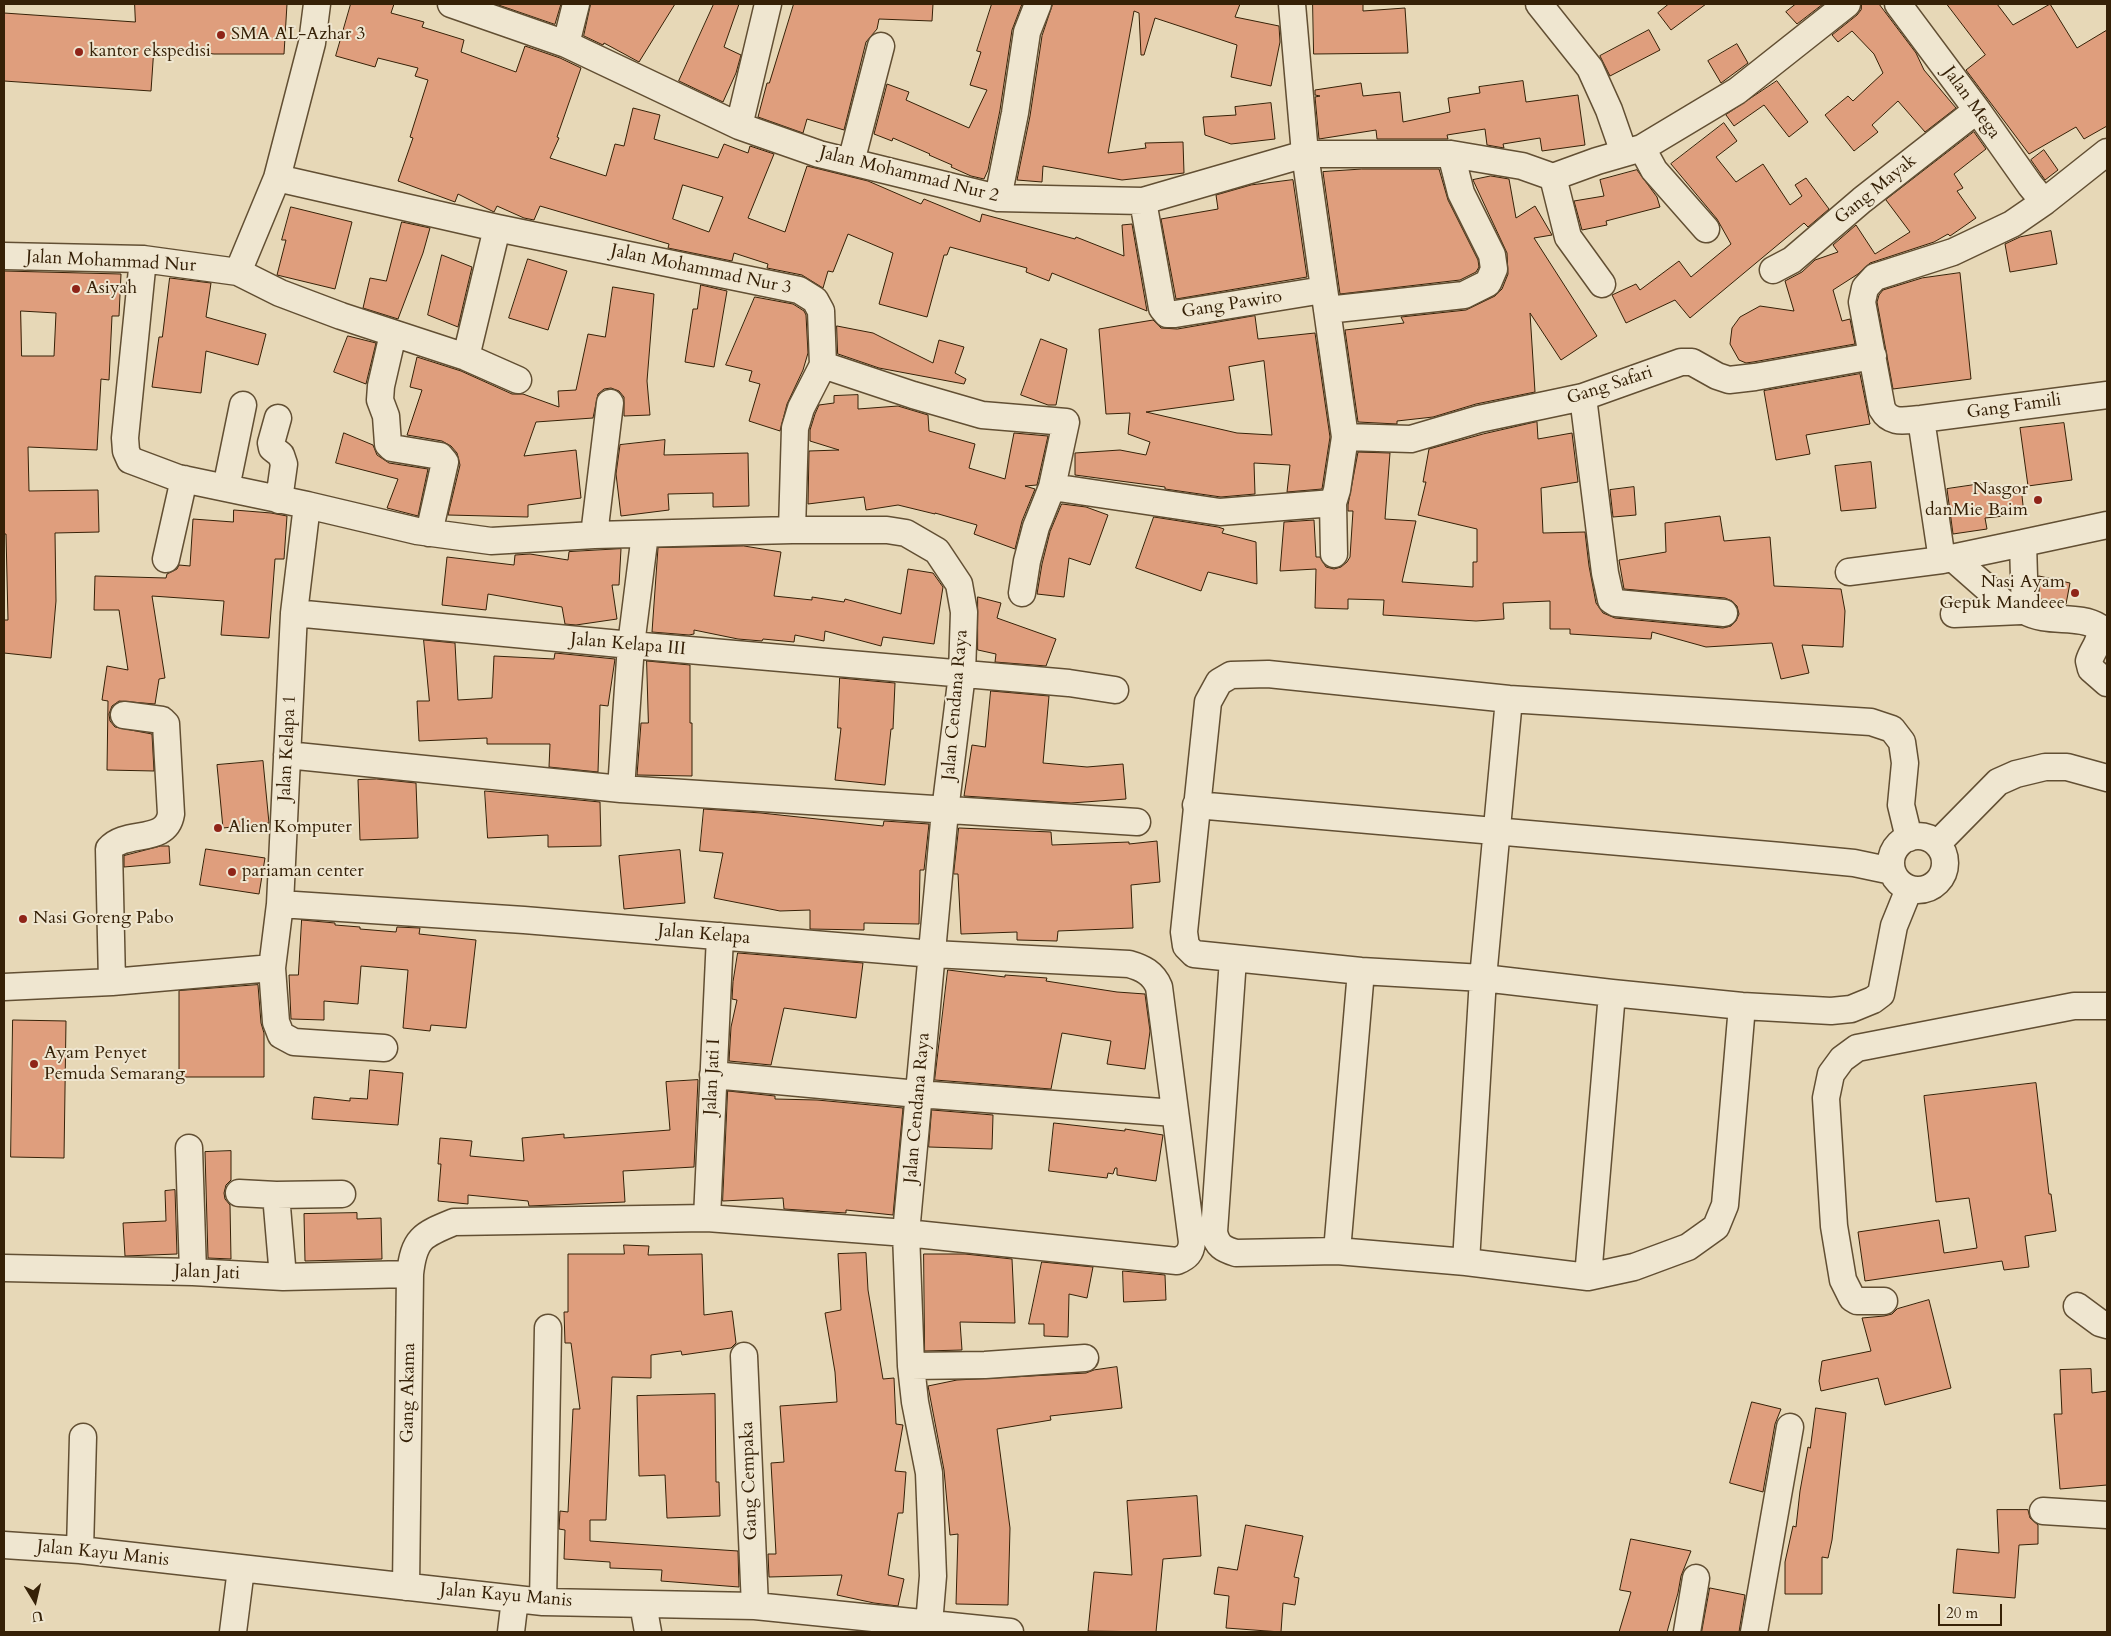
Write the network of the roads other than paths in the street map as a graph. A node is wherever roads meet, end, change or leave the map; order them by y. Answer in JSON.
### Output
{"nodes":[{"id":1,"x":317,"y":4,"type":"edge"},
{"id":2,"x":451,"y":4,"type":"edge"},
{"id":3,"x":576,"y":4,"type":"edge"},
{"id":4,"x":768,"y":4,"type":"edge"},
{"id":5,"x":1038,"y":4,"type":"edge"},
{"id":6,"x":1292,"y":4,"type":"edge"},
{"id":7,"x":1539,"y":4,"type":"edge"},
{"id":8,"x":1847,"y":4,"type":"edge"},
{"id":9,"x":1898,"y":4,"type":"edge"},
{"id":10,"x":566,"y":44,"type":"junction"},
{"id":11,"x":881,"y":46,"type":"dead end"},
{"id":12,"x":1977,"y":110,"type":"junction"},
{"id":13,"x":739,"y":126,"type":"junction"},
{"id":14,"x":1633,"y":151,"type":"junction"},
{"id":15,"x":2107,"y":153,"type":"edge"},
{"id":16,"x":1305,"y":154,"type":"junction"},
{"id":17,"x":1451,"y":154,"type":"junction"},
{"id":18,"x":851,"y":162,"type":"junction"},
{"id":19,"x":1554,"y":177,"type":"junction"},
{"id":20,"x":277,"y":178,"type":"junction"},
{"id":21,"x":998,"y":198,"type":"junction"},
{"id":22,"x":1143,"y":201,"type":"junction"},
{"id":23,"x":2044,"y":202,"type":"junction"},
{"id":24,"x":497,"y":228,"type":"junction"},
{"id":25,"x":1706,"y":229,"type":"dead end"},
{"id":26,"x":4,"y":256,"type":"edge"},
{"id":27,"x":143,"y":260,"type":"junction"},
{"id":28,"x":1773,"y":270,"type":"dead end"},
{"id":29,"x":238,"y":272,"type":"junction"},
{"id":30,"x":1602,"y":284,"type":"dead end"},
{"id":31,"x":1325,"y":300,"type":"junction"},
{"id":32,"x":393,"y":334,"type":"junction"},
{"id":33,"x":1873,"y":356,"type":"junction"},
{"id":34,"x":466,"y":357,"type":"junction"},
{"id":35,"x":823,"y":365,"type":"junction"},
{"id":36,"x":518,"y":380,"type":"dead end"},
{"id":37,"x":2107,"y":395,"type":"edge"},
{"id":38,"x":1583,"y":397,"type":"junction"},
{"id":39,"x":610,"y":403,"type":"dead end"},
{"id":40,"x":243,"y":405,"type":"dead end"},
{"id":41,"x":278,"y":418,"type":"dead end"},
{"id":42,"x":1921,"y":419,"type":"junction"},
{"id":43,"x":1345,"y":437,"type":"junction"},
{"id":44,"x":184,"y":479,"type":"junction"},
{"id":45,"x":1052,"y":487,"type":"junction"},
{"id":46,"x":226,"y":488,"type":"junction"},
{"id":47,"x":279,"y":500,"type":"junction"},
{"id":48,"x":1333,"y":503,"type":"junction"},
{"id":49,"x":306,"y":505,"type":"junction"},
{"id":50,"x":2107,"y":525,"type":"edge"},
{"id":51,"x":792,"y":530,"type":"junction"},
{"id":52,"x":429,"y":533,"type":"junction"},
{"id":53,"x":645,"y":534,"type":"junction"},
{"id":54,"x":594,"y":535,"type":"junction"},
{"id":55,"x":2023,"y":543,"type":"junction"},
{"id":56,"x":1334,"y":554,"type":"dead end"},
{"id":57,"x":166,"y":559,"type":"dead end"},
{"id":58,"x":1948,"y":559,"type":"junction"},
{"id":59,"x":1849,"y":572,"type":"dead end"},
{"id":60,"x":1022,"y":593,"type":"dead end"},
{"id":61,"x":2019,"y":611,"type":"junction"},
{"id":62,"x":294,"y":613,"type":"junction"},
{"id":63,"x":1724,"y":613,"type":"dead end"},
{"id":64,"x":1954,"y":614,"type":"dead end"},
{"id":65,"x":631,"y":645,"type":"junction"},
{"id":66,"x":962,"y":674,"type":"junction"},
{"id":67,"x":2107,"y":683,"type":"edge"},
{"id":68,"x":1115,"y":690,"type":"dead end"},
{"id":69,"x":1509,"y":699,"type":"junction"},
{"id":70,"x":124,"y":715,"type":"dead end"},
{"id":71,"x":287,"y":755,"type":"junction"},
{"id":72,"x":2107,"y":778,"type":"edge"},
{"id":73,"x":621,"y":789,"type":"junction"},
{"id":74,"x":1196,"y":805,"type":"junction"},
{"id":75,"x":946,"y":811,"type":"junction"},
{"id":76,"x":1137,"y":822,"type":"dead end"},
{"id":77,"x":1498,"y":832,"type":"junction"},
{"id":78,"x":1909,"y":838,"type":"junction"},
{"id":79,"x":1937,"y":844,"type":"junction"},
{"id":80,"x":1900,"y":880,"type":"junction"},
{"id":81,"x":280,"y":904,"type":"junction"},
{"id":82,"x":720,"y":936,"type":"junction"},
{"id":83,"x":933,"y":954,"type":"junction"},
{"id":84,"x":1233,"y":959,"type":"junction"},
{"id":85,"x":272,"y":968,"type":"junction"},
{"id":86,"x":1362,"y":971,"type":"junction"},
{"id":87,"x":1483,"y":978,"type":"junction"},
{"id":88,"x":112,"y":982,"type":"junction"},
{"id":89,"x":4,"y":986,"type":"edge"},
{"id":90,"x":1612,"y":993,"type":"junction"},
{"id":91,"x":1742,"y":1006,"type":"junction"},
{"id":92,"x":2107,"y":1006,"type":"edge"},
{"id":93,"x":384,"y":1048,"type":"dead end"},
{"id":94,"x":713,"y":1075,"type":"junction"},
{"id":95,"x":918,"y":1094,"type":"junction"},
{"id":96,"x":1175,"y":1113,"type":"junction"},
{"id":97,"x":188,"y":1148,"type":"dead end"},
{"id":98,"x":239,"y":1193,"type":"dead end"},
{"id":99,"x":342,"y":1194,"type":"dead end"},
{"id":100,"x":276,"y":1195,"type":"junction"},
{"id":101,"x":707,"y":1218,"type":"junction"},
{"id":102,"x":906,"y":1233,"type":"junction"},
{"id":103,"x":1337,"y":1251,"type":"junction"},
{"id":104,"x":1466,"y":1262,"type":"junction"},
{"id":105,"x":4,"y":1268,"type":"edge"},
{"id":106,"x":193,"y":1272,"type":"junction"},
{"id":107,"x":410,"y":1274,"type":"junction"},
{"id":108,"x":284,"y":1276,"type":"junction"},
{"id":109,"x":1588,"y":1277,"type":"junction"},
{"id":110,"x":1884,"y":1301,"type":"dead end"},
{"id":111,"x":2077,"y":1306,"type":"dead end"},
{"id":112,"x":2107,"y":1325,"type":"edge"},
{"id":113,"x":548,"y":1328,"type":"dead end"},
{"id":114,"x":744,"y":1356,"type":"dead end"},
{"id":115,"x":1085,"y":1358,"type":"dead end"},
{"id":116,"x":911,"y":1366,"type":"junction"},
{"id":117,"x":1790,"y":1427,"type":"dead end"},
{"id":118,"x":83,"y":1437,"type":"dead end"},
{"id":119,"x":2043,"y":1511,"type":"dead end"},
{"id":120,"x":2107,"y":1515,"type":"edge"},
{"id":121,"x":4,"y":1544,"type":"edge"},
{"id":122,"x":80,"y":1550,"type":"junction"},
{"id":123,"x":241,"y":1569,"type":"junction"},
{"id":124,"x":1696,"y":1578,"type":"dead end"},
{"id":125,"x":406,"y":1587,"type":"junction"},
{"id":126,"x":515,"y":1599,"type":"junction"},
{"id":127,"x":543,"y":1602,"type":"junction"},
{"id":128,"x":643,"y":1604,"type":"junction"},
{"id":129,"x":755,"y":1606,"type":"junction"},
{"id":130,"x":929,"y":1624,"type":"junction"},
{"id":131,"x":233,"y":1632,"type":"edge"},
{"id":132,"x":511,"y":1632,"type":"edge"},
{"id":133,"x":648,"y":1632,"type":"edge"},
{"id":134,"x":1010,"y":1632,"type":"edge"},
{"id":135,"x":1687,"y":1632,"type":"edge"},
{"id":136,"x":1754,"y":1632,"type":"edge"}],
"edges":[{"from":1,"to":20,"type":"street"},
{"from":2,"to":10,"type":"street","name":"Jalan Mohammad Nur 2"},
{"from":3,"to":10,"type":"street"},
{"from":4,"to":13,"type":"street"},
{"from":5,"to":21,"type":"street"},
{"from":6,"to":16,"type":"street"},
{"from":7,"to":14,"type":"street"},
{"from":8,"to":14,"type":"street"},
{"from":9,"to":12,"type":"street","name":"Jalan Mega"},
{"from":10,"to":13,"type":"street","name":"Jalan Mohammad Nur 2"},
{"from":11,"to":18,"type":"street"},
{"from":12,"to":23,"type":"street","name":"Jalan Mega"},
{"from":12,"to":28,"type":"street","name":"Gang Mayak"},
{"from":13,"to":18,"type":"street","name":"Jalan Mohammad Nur 2"},
{"from":14,"to":19,"type":"street"},
{"from":14,"to":25,"type":"street"},
{"from":15,"to":23,"type":"street"},
{"from":16,"to":17,"type":"street","name":"Jalan Mohammad Nur 2"},
{"from":16,"to":22,"type":"street","name":"Jalan Mohammad Nur 2"},
{"from":16,"to":31,"type":"street"},
{"from":17,"to":19,"type":"street","name":"Jalan Mohammad Nur 2"},
{"from":17,"to":31,"type":"street"},
{"from":18,"to":21,"type":"street","name":"Jalan Mohammad Nur 2"},
{"from":19,"to":30,"type":"street"},
{"from":20,"to":24,"type":"street","name":"Jalan Mohammad Nur 3"},
{"from":20,"to":29,"type":"street"},
{"from":21,"to":22,"type":"street","name":"Jalan Mohammad Nur 2"},
{"from":22,"to":31,"type":"street","name":"Gang Pawiro"},
{"from":23,"to":33,"type":"street"},
{"from":24,"to":34,"type":"street"},
{"from":24,"to":35,"type":"street","name":"Jalan Mohammad Nur 3"},
{"from":26,"to":27,"type":"street","name":"Jalan Mohammad Nur"},
{"from":27,"to":29,"type":"street","name":"Jalan Mohammad Nur"},
{"from":27,"to":44,"type":"street"},
{"from":29,"to":32,"type":"street","name":"Jalan Mohammad Nur"},
{"from":31,"to":43,"type":"street"},
{"from":32,"to":34,"type":"street","name":"Jalan Mohammad Nur"},
{"from":32,"to":52,"type":"street"},
{"from":33,"to":38,"type":"street","name":"Gang Safari"},
{"from":33,"to":42,"type":"street","name":"Gang Famili"},
{"from":34,"to":36,"type":"street","name":"Jalan Mohammad Nur"},
{"from":35,"to":45,"type":"street"},
{"from":35,"to":51,"type":"street"},
{"from":37,"to":42,"type":"street","name":"Gang Famili"},
{"from":38,"to":43,"type":"street","name":"Gang Safari"},
{"from":38,"to":63,"type":"street"},
{"from":39,"to":54,"type":"street"},
{"from":40,"to":46,"type":"street"},
{"from":41,"to":47,"type":"street"},
{"from":42,"to":58,"type":"street"},
{"from":43,"to":48,"type":"street"},
{"from":44,"to":46,"type":"street"},
{"from":44,"to":57,"type":"street"},
{"from":45,"to":48,"type":"street"},
{"from":45,"to":60,"type":"street"},
{"from":46,"to":47,"type":"street"},
{"from":47,"to":49,"type":"street"},
{"from":48,"to":56,"type":"street"},
{"from":49,"to":52,"type":"street"},
{"from":49,"to":62,"type":"street","name":"Jalan Kelapa 1"},
{"from":50,"to":55,"type":"street"},
{"from":51,"to":53,"type":"street"},
{"from":51,"to":66,"type":"street","name":"Jalan Cendana Raya"},
{"from":52,"to":54,"type":"street"},
{"from":53,"to":54,"type":"street"},
{"from":53,"to":65,"type":"street"},
{"from":55,"to":58,"type":"street"},
{"from":55,"to":61,"type":"street"},
{"from":58,"to":59,"type":"street"},
{"from":58,"to":61,"type":"street"},
{"from":61,"to":64,"type":"street"},
{"from":61,"to":67,"type":"street"},
{"from":62,"to":65,"type":"street","name":"Jalan Kelapa III"},
{"from":62,"to":71,"type":"street","name":"Jalan Kelapa 1"},
{"from":65,"to":66,"type":"street","name":"Jalan Kelapa III"},
{"from":65,"to":73,"type":"street"},
{"from":66,"to":68,"type":"street","name":"Jalan Kelapa III"},
{"from":66,"to":75,"type":"street","name":"Jalan Cendana Raya"},
{"from":69,"to":74,"type":"street"},
{"from":69,"to":77,"type":"street"},
{"from":69,"to":78,"type":"street"},
{"from":70,"to":88,"type":"street"},
{"from":71,"to":73,"type":"street"},
{"from":71,"to":81,"type":"street","name":"Jalan Kelapa 1"},
{"from":72,"to":79,"type":"street"},
{"from":73,"to":75,"type":"street"},
{"from":74,"to":77,"type":"street"},
{"from":74,"to":84,"type":"street"},
{"from":75,"to":76,"type":"street"},
{"from":75,"to":83,"type":"street","name":"Jalan Cendana Raya"},
{"from":77,"to":80,"type":"street"},
{"from":77,"to":87,"type":"street"},
{"from":78,"to":79,"type":"street"},
{"from":78,"to":80,"type":"street"},
{"from":79,"to":80,"type":"street"},
{"from":80,"to":91,"type":"street"},
{"from":81,"to":82,"type":"street","name":"Jalan Kelapa"},
{"from":81,"to":85,"type":"street","name":"Jalan Kelapa 1"},
{"from":82,"to":83,"type":"street","name":"Jalan Kelapa"},
{"from":82,"to":94,"type":"street","name":"Jalan Jati I"},
{"from":83,"to":95,"type":"street","name":"Jalan Cendana Raya"},
{"from":83,"to":96,"type":"street","name":"Jalan Kelapa"},
{"from":84,"to":86,"type":"street"},
{"from":84,"to":103,"type":"street"},
{"from":85,"to":88,"type":"street"},
{"from":85,"to":93,"type":"street","name":"Jalan Kelapa 1"},
{"from":86,"to":87,"type":"street"},
{"from":86,"to":103,"type":"street"},
{"from":87,"to":90,"type":"street"},
{"from":87,"to":104,"type":"street"},
{"from":88,"to":89,"type":"street"},
{"from":90,"to":91,"type":"street"},
{"from":90,"to":109,"type":"street"},
{"from":91,"to":109,"type":"street"},
{"from":92,"to":110,"type":"street"},
{"from":94,"to":95,"type":"street"},
{"from":94,"to":101,"type":"street","name":"Jalan Jati I"},
{"from":95,"to":96,"type":"street"},
{"from":95,"to":102,"type":"street","name":"Jalan Cendana Raya"},
{"from":96,"to":102,"type":"street"},
{"from":97,"to":106,"type":"street"},
{"from":98,"to":100,"type":"street"},
{"from":99,"to":100,"type":"street"},
{"from":100,"to":108,"type":"street"},
{"from":101,"to":102,"type":"street"},
{"from":101,"to":107,"type":"street","name":"Gang Akama"},
{"from":102,"to":116,"type":"street","name":"Jalan Cendana Raya"},
{"from":103,"to":104,"type":"street"},
{"from":104,"to":109,"type":"street"},
{"from":105,"to":106,"type":"street","name":"Jalan Jati"},
{"from":106,"to":108,"type":"street","name":"Jalan Jati"},
{"from":107,"to":108,"type":"street","name":"Jalan Jati"},
{"from":107,"to":125,"type":"street","name":"Gang Akama"},
{"from":111,"to":112,"type":"street"},
{"from":113,"to":127,"type":"street"},
{"from":114,"to":129,"type":"street","name":"Gang Cempaka"},
{"from":115,"to":116,"type":"street"},
{"from":116,"to":130,"type":"street","name":"Jalan Cendana Raya"},
{"from":117,"to":136,"type":"street"},
{"from":118,"to":122,"type":"street"},
{"from":119,"to":120,"type":"street"},
{"from":121,"to":122,"type":"street","name":"Jalan Kayu Manis"},
{"from":122,"to":123,"type":"street","name":"Jalan Kayu Manis"},
{"from":123,"to":125,"type":"street","name":"Jalan Kayu Manis"},
{"from":123,"to":131,"type":"street"},
{"from":124,"to":135,"type":"street"},
{"from":125,"to":126,"type":"street","name":"Jalan Kayu Manis"},
{"from":126,"to":127,"type":"street","name":"Jalan Kayu Manis"},
{"from":126,"to":132,"type":"street"},
{"from":127,"to":128,"type":"street","name":"Jalan Kayu Manis"},
{"from":128,"to":129,"type":"street","name":"Jalan Kayu Manis"},
{"from":128,"to":133,"type":"street"},
{"from":129,"to":130,"type":"street","name":"Jalan Kayu Manis"},
{"from":130,"to":134,"type":"street","name":"Jalan Kayu Manis"}]}
